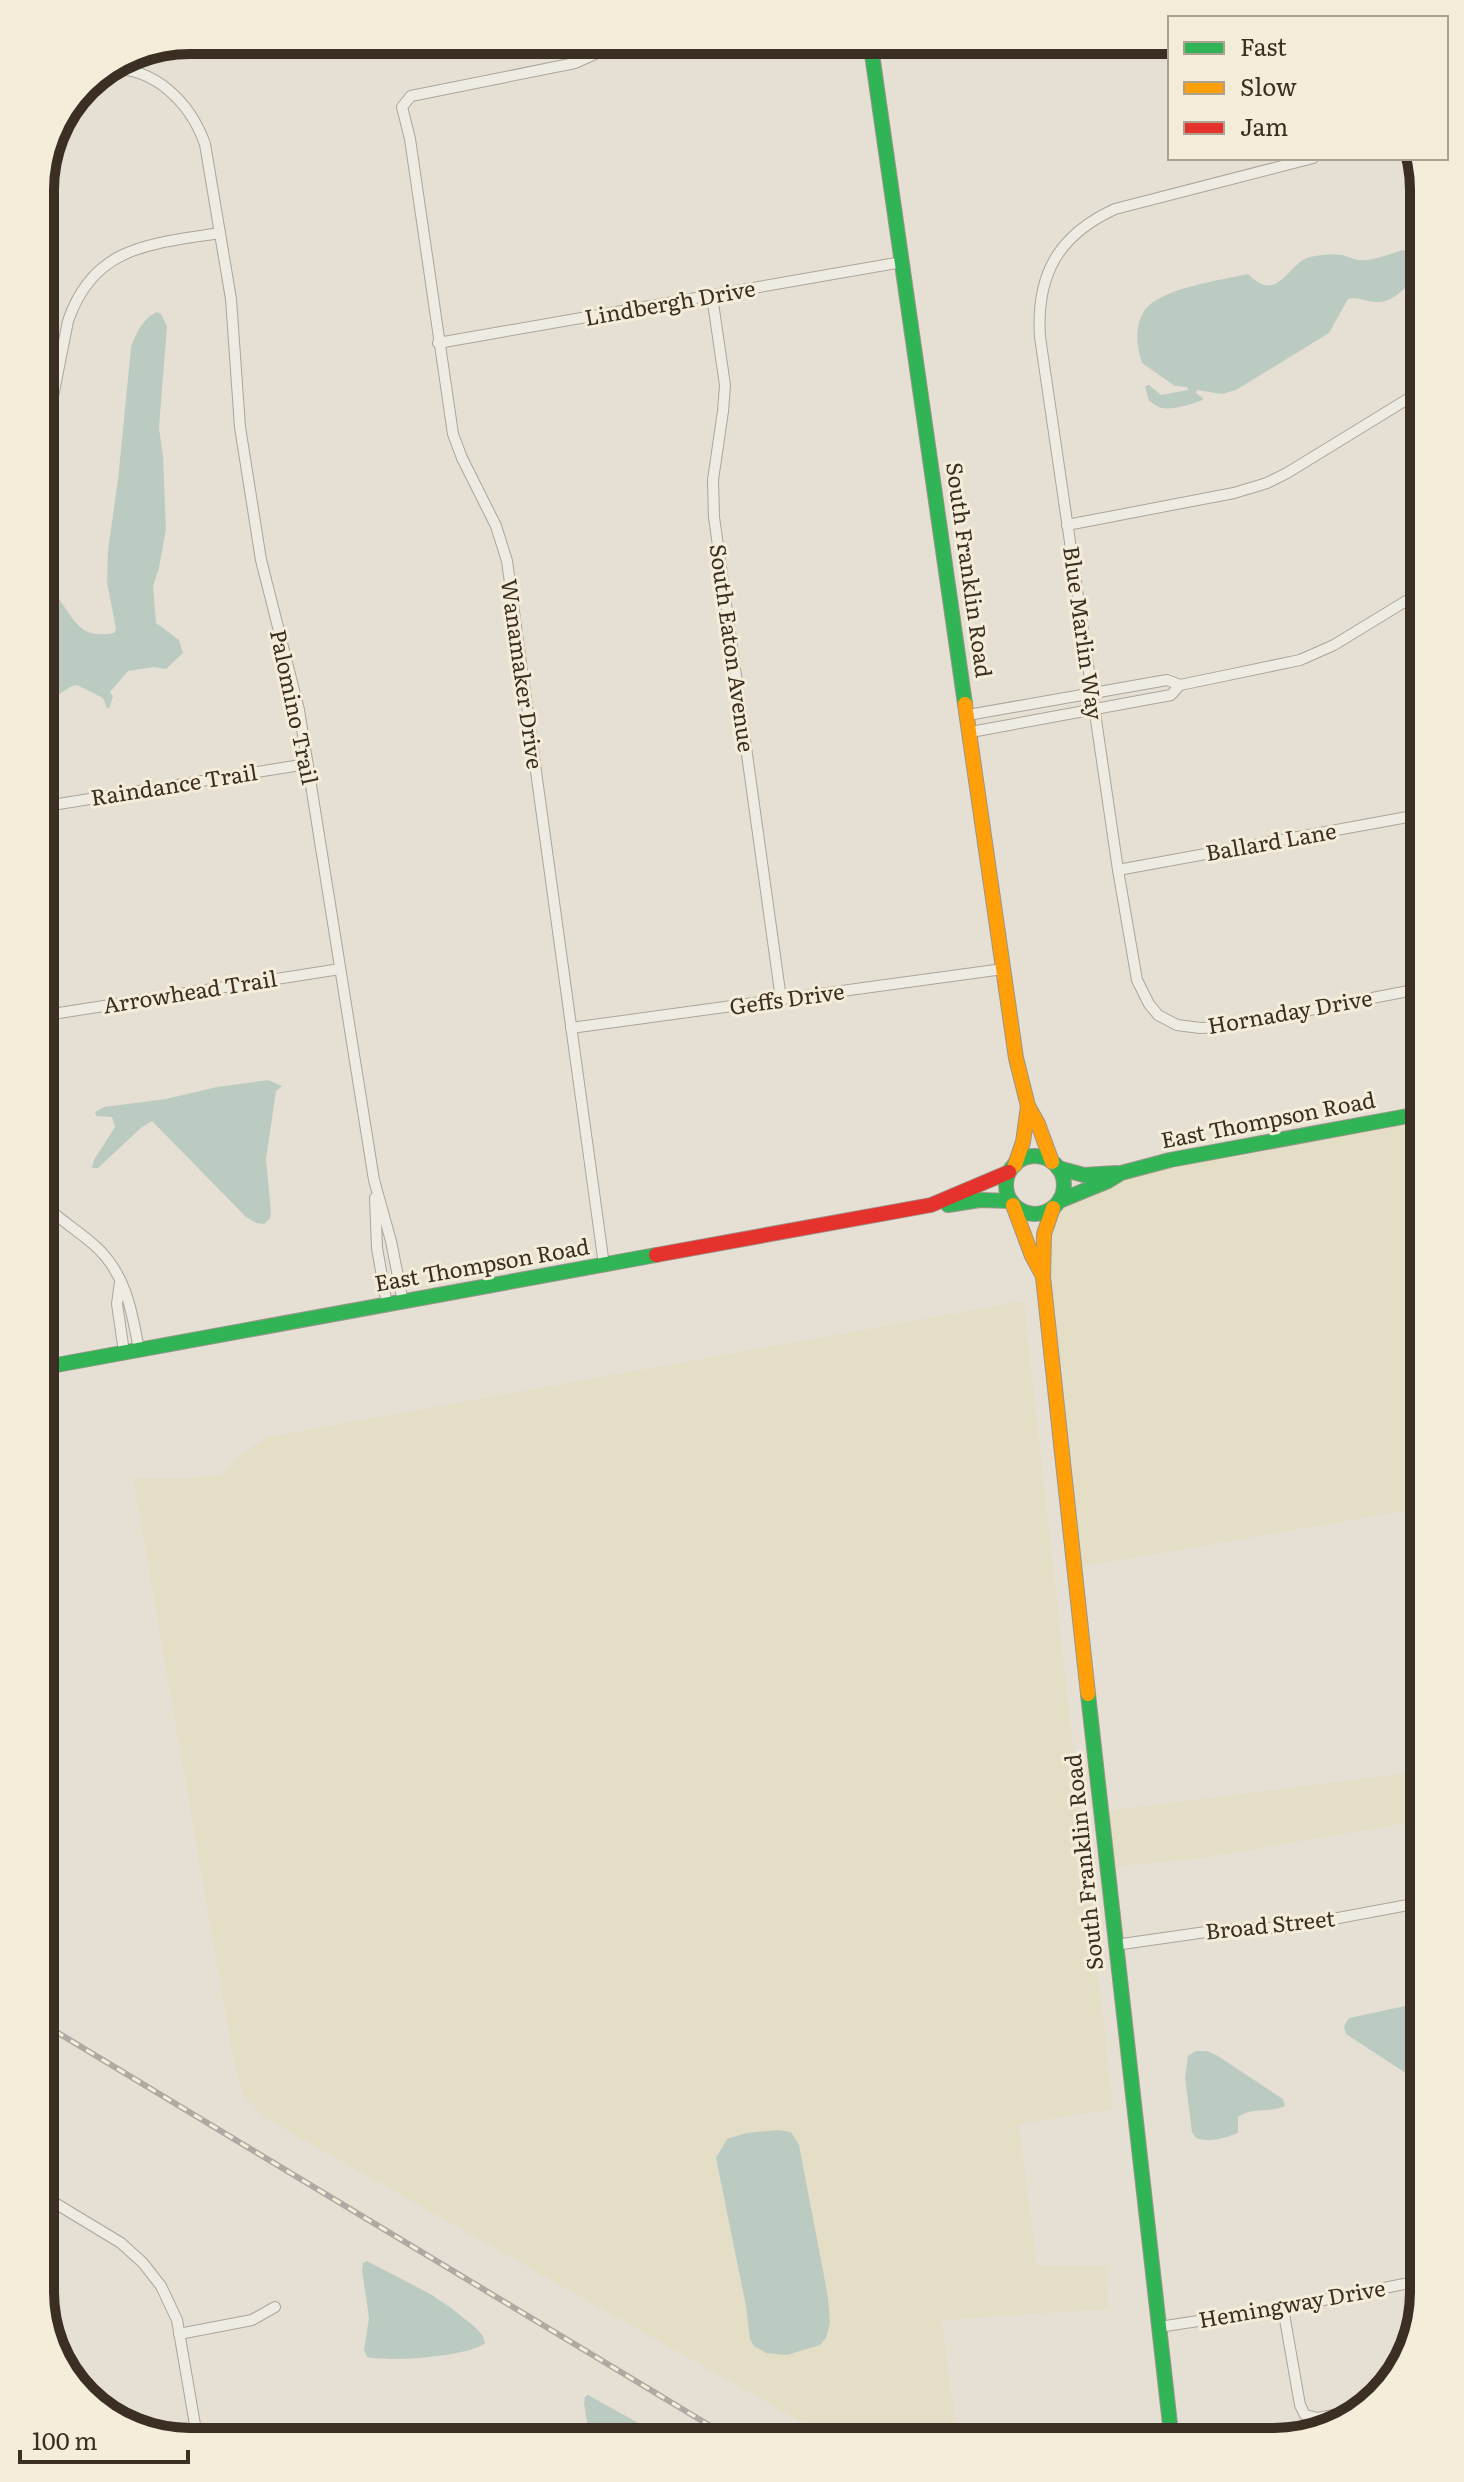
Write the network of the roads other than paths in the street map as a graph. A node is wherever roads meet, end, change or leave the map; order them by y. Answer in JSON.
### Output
{"nodes":[{"id":1,"x":595,"y":54,"type":"edge"},
{"id":2,"x":872,"y":54,"type":"edge"},
{"id":3,"x":124,"y":72,"type":"edge"},
{"id":4,"x":1305,"y":160,"type":"edge"},
{"id":5,"x":220,"y":233,"type":"junction"},
{"id":6,"x":902,"y":262,"type":"junction"},
{"id":7,"x":712,"y":296,"type":"junction"},
{"id":8,"x":438,"y":343,"type":"junction"},
{"id":9,"x":54,"y":392,"type":"edge"},
{"id":10,"x":1410,"y":398,"type":"edge"},
{"id":11,"x":1067,"y":525,"type":"junction"},
{"id":12,"x":1410,"y":599,"type":"edge"},
{"id":13,"x":1180,"y":685,"type":"junction"},
{"id":14,"x":1092,"y":693,"type":"junction"},
{"id":15,"x":1094,"y":709,"type":"junction"},
{"id":16,"x":968,"y":715,"type":"junction"},
{"id":17,"x":971,"y":732,"type":"junction"},
{"id":18,"x":307,"y":764,"type":"junction"},
{"id":19,"x":54,"y":805,"type":"edge"},
{"id":20,"x":1410,"y":817,"type":"edge"},
{"id":21,"x":1118,"y":870,"type":"junction"},
{"id":22,"x":340,"y":969,"type":"junction"},
{"id":23,"x":1003,"y":969,"type":"junction"},
{"id":24,"x":1410,"y":991,"type":"edge"},
{"id":25,"x":781,"y":999,"type":"junction"},
{"id":26,"x":54,"y":1014,"type":"edge"},
{"id":27,"x":1158,"y":1015,"type":"joint"},
{"id":28,"x":571,"y":1028,"type":"junction"},
{"id":29,"x":1028,"y":1106,"type":"junction"},
{"id":30,"x":1410,"y":1116,"type":"edge"},
{"id":31,"x":1055,"y":1165,"type":"junction"},
{"id":32,"x":1012,"y":1168,"type":"junction"},
{"id":33,"x":1121,"y":1173,"type":"junction"},
{"id":34,"x":374,"y":1180,"type":"junction"},
{"id":35,"x":1012,"y":1203,"type":"junction"},
{"id":36,"x":1056,"y":1204,"type":"junction"},
{"id":37,"x":931,"y":1205,"type":"junction"},
{"id":38,"x":54,"y":1212,"type":"edge"},
{"id":39,"x":604,"y":1265,"type":"junction"},
{"id":40,"x":1043,"y":1277,"type":"junction"},
{"id":41,"x":403,"y":1302,"type":"junction"},
{"id":42,"x":387,"y":1305,"type":"junction"},
{"id":43,"x":132,"y":1351,"type":"junction"},
{"id":44,"x":54,"y":1365,"type":"edge"},
{"id":45,"x":1410,"y":1905,"type":"edge"},
{"id":46,"x":1115,"y":1945,"type":"junction"},
{"id":47,"x":54,"y":2202,"type":"edge"},
{"id":48,"x":1410,"y":2283,"type":"edge"},
{"id":49,"x":275,"y":2307,"type":"dead end"},
{"id":50,"x":1283,"y":2308,"type":"junction"},
{"id":51,"x":1159,"y":2327,"type":"junction"},
{"id":52,"x":179,"y":2334,"type":"junction"},
{"id":53,"x":1330,"y":2416,"type":"edge"},
{"id":54,"x":196,"y":2428,"type":"edge"},
{"id":55,"x":1170,"y":2428,"type":"edge"}],
"edges":[{"from":1,"to":8,"type":"street","name":"Wanamaker Drive"},
{"from":2,"to":6,"type":"main road","name":"South Franklin Road"},
{"from":3,"to":5,"type":"street","name":"Palomino Trail"},
{"from":4,"to":11,"type":"street","name":"Blue Marlin Way"},
{"from":5,"to":9,"type":"street"},
{"from":5,"to":18,"type":"street","name":"Palomino Trail"},
{"from":6,"to":7,"type":"street","name":"Lindbergh Drive"},
{"from":6,"to":16,"type":"main road","name":"South Franklin Road"},
{"from":7,"to":8,"type":"street","name":"Lindbergh Drive"},
{"from":7,"to":25,"type":"street","name":"South Eaton Avenue"},
{"from":8,"to":28,"type":"street","name":"Wanamaker Drive"},
{"from":10,"to":11,"type":"street"},
{"from":11,"to":14,"type":"street","name":"Blue Marlin Way"},
{"from":12,"to":13,"type":"street"},
{"from":13,"to":14,"type":"street"},
{"from":13,"to":15,"type":"street"},
{"from":14,"to":15,"type":"street","name":"Blue Marlin Way"},
{"from":14,"to":16,"type":"street"},
{"from":15,"to":17,"type":"street"},
{"from":15,"to":21,"type":"street","name":"Blue Marlin Way"},
{"from":16,"to":17,"type":"main road","name":"South Franklin Road"},
{"from":17,"to":23,"type":"main road","name":"South Franklin Road"},
{"from":18,"to":19,"type":"street","name":"Raindance Trail"},
{"from":18,"to":22,"type":"street","name":"Palomino Trail"},
{"from":20,"to":21,"type":"street","name":"Ballard Lane"},
{"from":21,"to":27,"type":"street","name":"Blue Marlin Way"},
{"from":22,"to":26,"type":"street","name":"Arrowhead Trail"},
{"from":22,"to":34,"type":"street","name":"Palomino Trail"},
{"from":23,"to":25,"type":"street","name":"Geffs Drive"},
{"from":23,"to":29,"type":"main road","name":"South Franklin Road"},
{"from":24,"to":27,"type":"street","name":"Hornaday Drive"},
{"from":25,"to":28,"type":"street","name":"Geffs Drive"},
{"from":28,"to":39,"type":"street","name":"Wanamaker Drive"},
{"from":29,"to":31,"type":"main road","name":"South Franklin Road"},
{"from":29,"to":32,"type":"main road","name":"South Franklin Road"},
{"from":30,"to":33,"type":"main road","name":"East Thompson Road"},
{"from":31,"to":32,"type":"main road"},
{"from":31,"to":33,"type":"main road","name":"East Thompson Road"},
{"from":31,"to":36,"type":"main road"},
{"from":32,"to":35,"type":"main road"},
{"from":32,"to":37,"type":"main road","name":"East Thompson Road"},
{"from":33,"to":36,"type":"main road","name":"East Thompson Road"},
{"from":34,"to":41,"type":"street","name":"Palomino Trail"},
{"from":34,"to":42,"type":"street","name":"Palomino Trail"},
{"from":35,"to":36,"type":"main road"},
{"from":35,"to":37,"type":"main road","name":"East Thompson Road"},
{"from":35,"to":40,"type":"main road","name":"South Franklin Road"},
{"from":36,"to":40,"type":"main road","name":"South Franklin Road"},
{"from":37,"to":39,"type":"main road","name":"East Thompson Road"},
{"from":38,"to":43,"type":"street"},
{"from":39,"to":41,"type":"main road","name":"East Thompson Road"},
{"from":40,"to":46,"type":"main road","name":"South Franklin Road"},
{"from":41,"to":42,"type":"main road","name":"East Thompson Road"},
{"from":42,"to":43,"type":"main road","name":"East Thompson Road"},
{"from":43,"to":44,"type":"main road","name":"East Thompson Road"},
{"from":45,"to":46,"type":"street","name":"Broad Street"},
{"from":46,"to":51,"type":"main road","name":"South Franklin Road"},
{"from":47,"to":52,"type":"street"},
{"from":48,"to":50,"type":"street","name":"Hemingway Drive"},
{"from":49,"to":52,"type":"street"},
{"from":50,"to":51,"type":"street","name":"Hemingway Drive"},
{"from":50,"to":53,"type":"street"},
{"from":51,"to":55,"type":"main road","name":"South Franklin Road"},
{"from":52,"to":54,"type":"street"}]}
